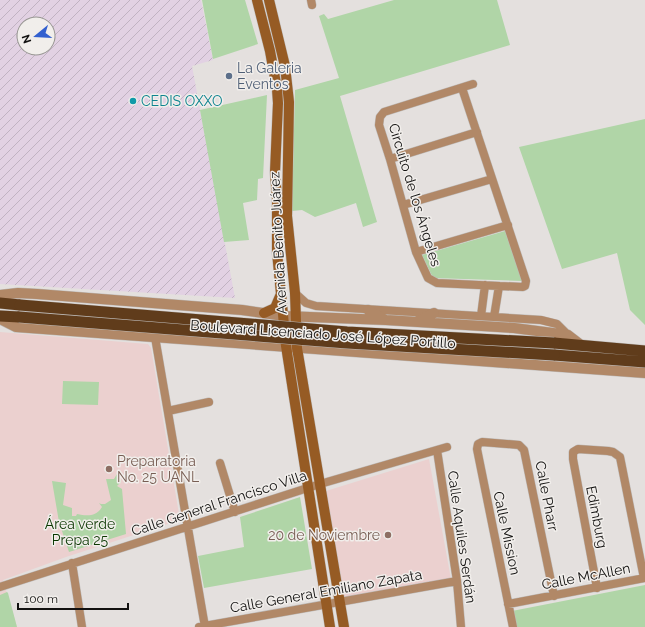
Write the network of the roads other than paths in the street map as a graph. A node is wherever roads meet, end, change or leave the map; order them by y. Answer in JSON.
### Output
{"nodes":[{"id":1,"x":257,"y":0,"type":"edge"},
{"id":2,"x":269,"y":0,"type":"edge"},
{"id":3,"x":473,"y":84,"type":"dead end"},
{"id":4,"x":462,"y":88,"type":"junction"},
{"id":5,"x":477,"y":132,"type":"junction"},
{"id":6,"x":390,"y":159,"type":"junction"},
{"id":7,"x":492,"y":179,"type":"junction"},
{"id":8,"x":277,"y":199,"type":"junction"},
{"id":9,"x":403,"y":206,"type":"junction"},
{"id":10,"x":287,"y":216,"type":"junction"},
{"id":11,"x":508,"y":225,"type":"junction"},
{"id":12,"x":277,"y":228,"type":"junction"},
{"id":13,"x":416,"y":252,"type":"junction"},
{"id":14,"x":277,"y":257,"type":"junction"},
{"id":15,"x":291,"y":262,"type":"junction"},
{"id":16,"x":485,"y":285,"type":"junction"},
{"id":17,"x":499,"y":286,"type":"junction"},
{"id":18,"x":281,"y":292,"type":"junction"},
{"id":19,"x":295,"y":293,"type":"junction"},
{"id":20,"x":0,"y":295,"type":"edge"},
{"id":21,"x":0,"y":303,"type":"edge"},
{"id":22,"x":368,"y":310,"type":"junction"},
{"id":23,"x":264,"y":313,"type":"junction"},
{"id":24,"x":434,"y":313,"type":"junction"},
{"id":25,"x":0,"y":316,"type":"edge"},
{"id":26,"x":284,"y":316,"type":"junction"},
{"id":27,"x":296,"y":316,"type":"junction"},
{"id":28,"x":481,"y":316,"type":"junction"},
{"id":29,"x":494,"y":317,"type":"junction"},
{"id":30,"x":343,"y":318,"type":"junction"},
{"id":31,"x":0,"y":319,"type":"edge"},
{"id":32,"x":386,"y":320,"type":"junction"},
{"id":33,"x":416,"y":322,"type":"junction"},
{"id":34,"x":568,"y":335,"type":"junction"},
{"id":35,"x":155,"y":338,"type":"junction"},
{"id":36,"x":265,"y":345,"type":"junction"},
{"id":37,"x":581,"y":345,"type":"junction"},
{"id":38,"x":292,"y":347,"type":"junction"},
{"id":39,"x":342,"y":351,"type":"junction"},
{"id":40,"x":645,"y":351,"type":"edge"},
{"id":41,"x":645,"y":370,"type":"edge"},
{"id":42,"x":209,"y":402,"type":"dead end"},
{"id":43,"x":168,"y":411,"type":"junction"},
{"id":44,"x":478,"y":444,"type":"joint"},
{"id":45,"x":447,"y":447,"type":"dead end"},
{"id":46,"x":437,"y":450,"type":"junction"},
{"id":47,"x":220,"y":463,"type":"dead end"},
{"id":48,"x":320,"y":484,"type":"junction"},
{"id":49,"x":308,"y":488,"type":"junction"},
{"id":50,"x":235,"y":512,"type":"junction"},
{"id":51,"x":187,"y":526,"type":"junction"},
{"id":52,"x":72,"y":563,"type":"junction"},
{"id":53,"x":645,"y":578,"type":"edge"},
{"id":54,"x":457,"y":581,"type":"junction"},
{"id":55,"x":0,"y":587,"type":"edge"},
{"id":56,"x":597,"y":588,"type":"junction"},
{"id":57,"x":554,"y":596,"type":"junction"},
{"id":58,"x":340,"y":602,"type":"junction"},
{"id":59,"x":508,"y":604,"type":"junction"},
{"id":60,"x":327,"y":605,"type":"junction"},
{"id":61,"x":82,"y":627,"type":"edge"},
{"id":62,"x":203,"y":627,"type":"edge"},
{"id":63,"x":330,"y":627,"type":"edge"},
{"id":64,"x":344,"y":627,"type":"edge"},
{"id":65,"x":461,"y":627,"type":"edge"},
{"id":66,"x":513,"y":627,"type":"edge"}],
"edges":[{"from":1,"to":8,"type":"main road","name":"Avenida Benito Juárez"},
{"from":2,"to":10,"type":"main road","name":"Avenida Benito Juárez"},
{"from":3,"to":4,"type":"street","name":"Circuito de los Ángeles"},
{"from":4,"to":5,"type":"street","name":"Circuito de los Ángeles"},
{"from":4,"to":6,"type":"street","name":"Circuito de los Ángeles"},
{"from":5,"to":6,"type":"street"},
{"from":5,"to":7,"type":"street","name":"Circuito de los Ángeles"},
{"from":6,"to":9,"type":"street","name":"Circuito de los Ángeles"},
{"from":7,"to":9,"type":"street"},
{"from":7,"to":11,"type":"street","name":"Circuito de los Ángeles"},
{"from":8,"to":10,"type":"main road"},
{"from":8,"to":12,"type":"main road","name":"Avenida Benito Juárez"},
{"from":9,"to":13,"type":"street","name":"Circuito de los Ángeles"},
{"from":10,"to":12,"type":"main road"},
{"from":10,"to":15,"type":"main road","name":"Avenida Benito Juárez"},
{"from":11,"to":13,"type":"street"},
{"from":11,"to":17,"type":"street","name":"Circuito de los Ángeles"},
{"from":12,"to":14,"type":"main road","name":"Avenida Benito Juárez"},
{"from":13,"to":16,"type":"street","name":"Circuito de los Ángeles"},
{"from":14,"to":15,"type":"main road"},
{"from":14,"to":18,"type":"main road","name":"Avenida Benito Juárez"},
{"from":15,"to":19,"type":"main road","name":"Avenida Benito Juárez"},
{"from":16,"to":17,"type":"street","name":"Circuito de los Ángeles"},
{"from":16,"to":28,"type":"street"},
{"from":17,"to":29,"type":"street"},
{"from":18,"to":23,"type":"main road"},
{"from":18,"to":26,"type":"main road","name":"Avenida Benito Juárez"},
{"from":19,"to":22,"type":"street"},
{"from":19,"to":27,"type":"main road","name":"Avenida Benito Juárez"},
{"from":20,"to":23,"type":"street","name":"Boulevard Licenciado José López Portillo"},
{"from":21,"to":37,"type":"highway","name":"Boulevard Licenciado José López Portillo","bridge":true},
{"from":22,"to":24,"type":"street"},
{"from":22,"to":32,"type":"street"},
{"from":23,"to":26,"type":"street","name":"Boulevard Licenciado José López Portillo"},
{"from":23,"to":36,"type":"street"},
{"from":24,"to":28,"type":"street"},
{"from":24,"to":33,"type":"street"},
{"from":25,"to":41,"type":"highway","name":"Boulevard Licenciado José López Portillo","bridge":true},
{"from":26,"to":27,"type":"street","name":"Boulevard Licenciado José López Portillo"},
{"from":26,"to":38,"type":"main road","name":"Avenida Benito Juárez"},
{"from":27,"to":30,"type":"street","name":"Boulevard Licenciado José López Portillo"},
{"from":27,"to":38,"type":"main road","name":"Avenida Benito Juárez"},
{"from":28,"to":29,"type":"street"},
{"from":29,"to":34,"type":"street"},
{"from":30,"to":32,"type":"street","name":"Boulevard Licenciado José López Portillo"},
{"from":30,"to":39,"type":"street"},
{"from":31,"to":35,"type":"street","name":"Boulevard Licenciado José López Portillo"},
{"from":32,"to":33,"type":"street","name":"Boulevard Licenciado José López Portillo"},
{"from":33,"to":34,"type":"street","name":"Boulevard Licenciado José López Portillo"},
{"from":34,"to":37,"type":"street"},
{"from":35,"to":36,"type":"street","name":"Boulevard Licenciado José López Portillo"},
{"from":35,"to":43,"type":"street"},
{"from":36,"to":38,"type":"street","name":"Boulevard Licenciado José López Portillo"},
{"from":37,"to":40,"type":"highway","name":"Boulevard Licenciado José López Portillo"},
{"from":38,"to":39,"type":"street","name":"Boulevard Licenciado José López Portillo"},
{"from":38,"to":48,"type":"main road","name":"Avenida Benito Juárez"},
{"from":38,"to":49,"type":"main road","name":"Avenida Benito Juárez"},
{"from":39,"to":41,"type":"street","name":"Boulevard Licenciado José López Portillo"},
{"from":42,"to":43,"type":"street"},
{"from":43,"to":51,"type":"street"},
{"from":44,"to":57,"type":"street","name":"Calle Pharr"},
{"from":44,"to":59,"type":"street","name":"Calle Mission"},
{"from":45,"to":46,"type":"street","name":"Calle General Francisco Villa"},
{"from":46,"to":48,"type":"street","name":"Calle General Francisco Villa"},
{"from":46,"to":54,"type":"street","name":"Calle Aquiles Serdán"},
{"from":47,"to":50,"type":"street"},
{"from":48,"to":49,"type":"street","name":"Calle General Francisco Villa"},
{"from":48,"to":58,"type":"main road","name":"Avenida Benito Juárez"},
{"from":49,"to":50,"type":"street","name":"Calle General Francisco Villa"},
{"from":49,"to":60,"type":"main road","name":"Avenida Benito Juárez"},
{"from":50,"to":51,"type":"street","name":"Calle General Francisco Villa"},
{"from":51,"to":52,"type":"street","name":"Calle General Francisco Villa"},
{"from":51,"to":62,"type":"street"},
{"from":52,"to":55,"type":"street","name":"Calle General Francisco Villa"},
{"from":52,"to":61,"type":"street"},
{"from":53,"to":56,"type":"street","name":"Calle McAllen"},
{"from":53,"to":56,"type":"street","name":"Edimburg"},
{"from":54,"to":58,"type":"street","name":"Calle General Emiliano Zapata"},
{"from":54,"to":65,"type":"street","name":"Calle Aquiles Serdán"},
{"from":56,"to":57,"type":"street","name":"Calle McAllen"},
{"from":57,"to":59,"type":"street","name":"Calle McAllen"},
{"from":58,"to":60,"type":"street","name":"Calle General Emiliano Zapata"},
{"from":58,"to":64,"type":"main road","name":"Avenida Benito Juárez"},
{"from":59,"to":66,"type":"street","name":"Calle Mission"},
{"from":60,"to":62,"type":"street","name":"Calle General Emiliano Zapata"},
{"from":60,"to":63,"type":"main road","name":"Avenida Benito Juárez"}]}
